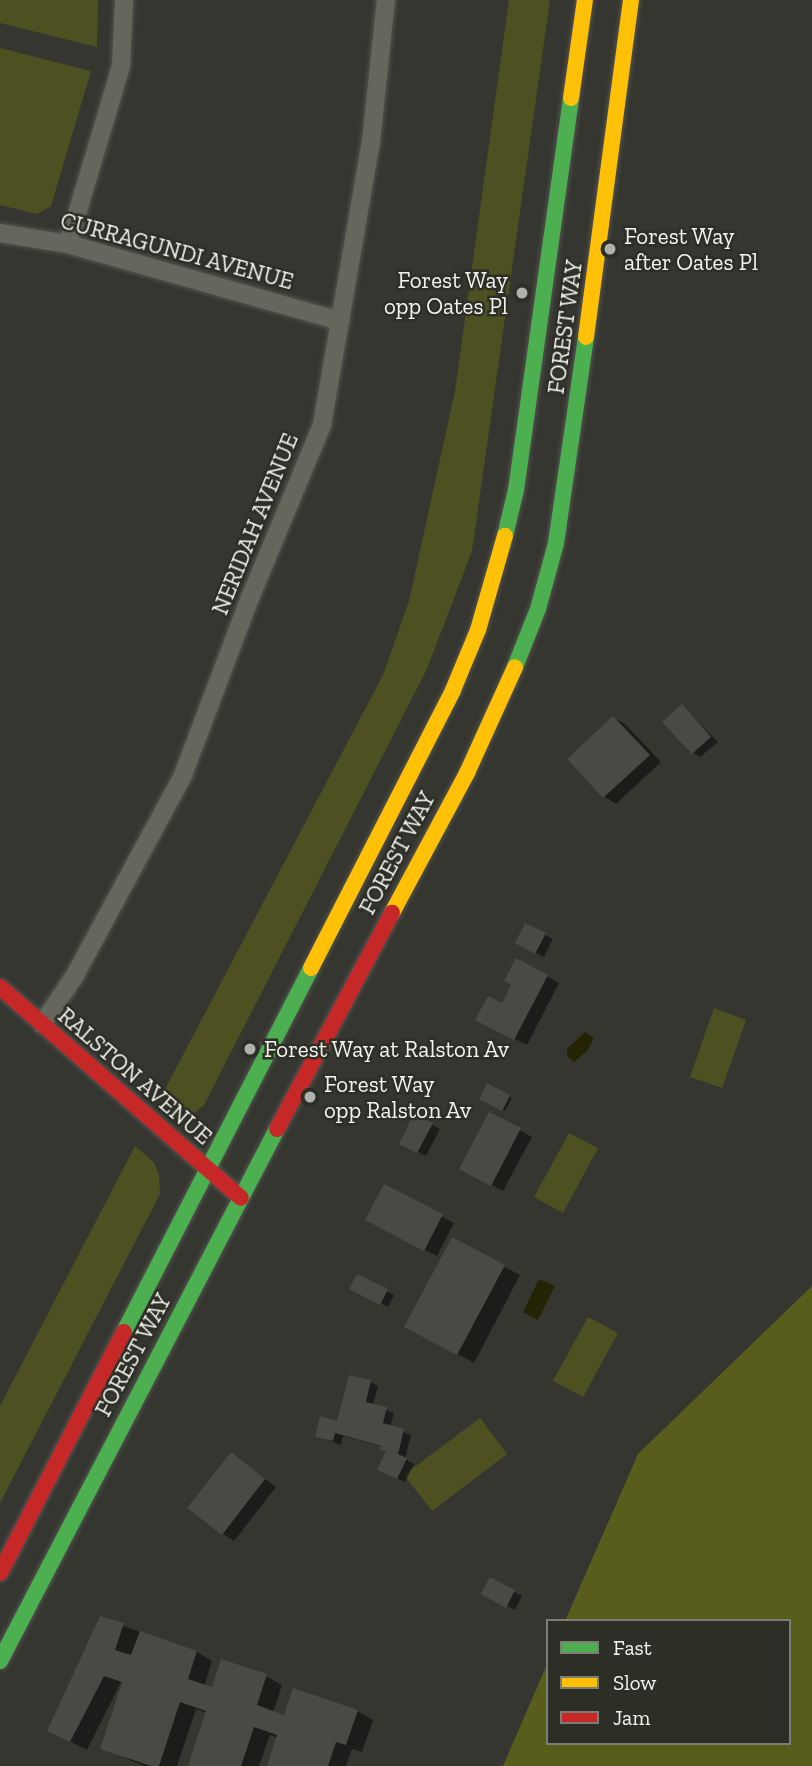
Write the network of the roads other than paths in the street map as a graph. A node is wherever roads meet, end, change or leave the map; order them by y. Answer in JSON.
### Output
{"nodes":[{"id":1,"x":124,"y":0,"type":"edge"},
{"id":2,"x":386,"y":0,"type":"edge"},
{"id":3,"x":584,"y":0,"type":"edge"},
{"id":4,"x":632,"y":0,"type":"edge"},
{"id":5,"x":0,"y":233,"type":"edge"},
{"id":6,"x":68,"y":244,"type":"junction"},
{"id":7,"x":340,"y":321,"type":"junction"},
{"id":8,"x":0,"y":987,"type":"edge"},
{"id":9,"x":42,"y":1024,"type":"junction"},
{"id":10,"x":208,"y":1170,"type":"junction"},
{"id":11,"x":241,"y":1198,"type":"junction"},
{"id":12,"x":0,"y":1573,"type":"edge"},
{"id":13,"x":0,"y":1661,"type":"edge"}],
"edges":[{"from":1,"to":6,"type":"street"},
{"from":2,"to":7,"type":"street","name":"NERIDAH AVENUE"},
{"from":3,"to":10,"type":"main road","name":"FOREST WAY"},
{"from":4,"to":11,"type":"main road","name":"FOREST WAY"},
{"from":5,"to":6,"type":"street","name":"CURRAGUNDI AVENUE"},
{"from":6,"to":7,"type":"street","name":"CURRAGUNDI AVENUE"},
{"from":7,"to":9,"type":"street","name":"NERIDAH AVENUE"},
{"from":8,"to":9,"type":"main road","name":"RALSTON AVENUE"},
{"from":9,"to":10,"type":"main road","name":"RALSTON AVENUE"},
{"from":10,"to":11,"type":"main road","name":"RALSTON AVENUE"},
{"from":10,"to":12,"type":"main road","name":"FOREST WAY"},
{"from":11,"to":13,"type":"main road","name":"FOREST WAY"}]}
